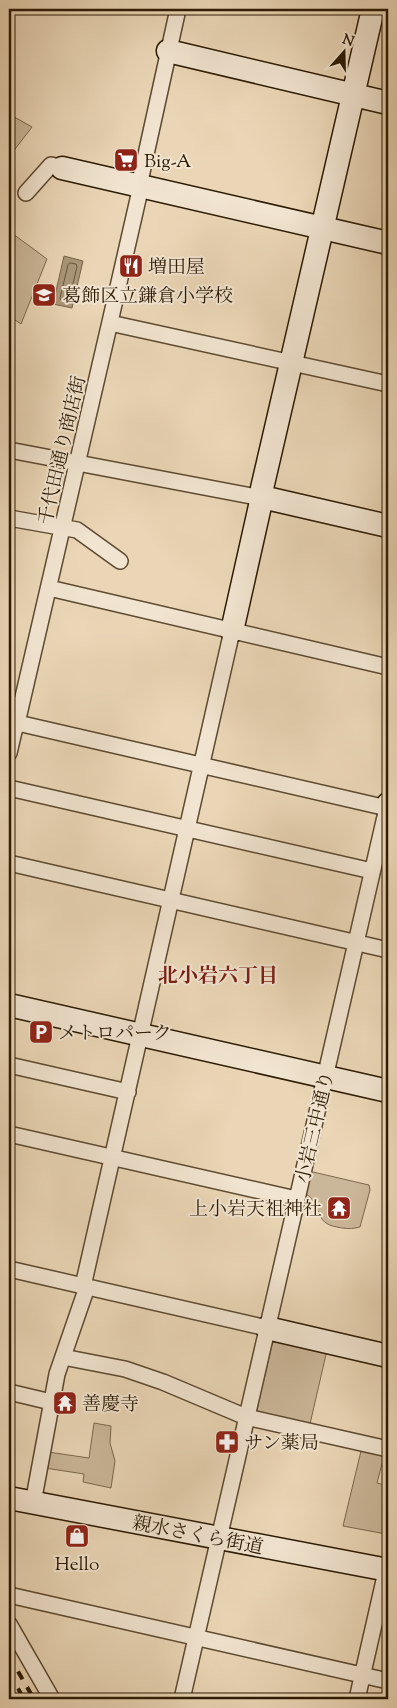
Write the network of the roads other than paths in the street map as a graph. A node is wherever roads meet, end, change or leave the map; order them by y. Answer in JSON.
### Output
{"nodes":[{"id":1,"x":178,"y":9,"type":"edge"},
{"id":2,"x":373,"y":9,"type":"edge"},
{"id":3,"x":168,"y":51,"type":"junction"},
{"id":4,"x":353,"y":94,"type":"junction"},
{"id":5,"x":388,"y":103,"type":"edge"},
{"id":6,"x":62,"y":168,"type":"joint"},
{"id":7,"x":140,"y":186,"type":"junction"},
{"id":8,"x":26,"y":192,"type":"dead end"},
{"id":9,"x":322,"y":228,"type":"junction"},
{"id":10,"x":388,"y":243,"type":"edge"},
{"id":11,"x":110,"y":323,"type":"junction"},
{"id":12,"x":290,"y":361,"type":"junction"},
{"id":13,"x":388,"y":384,"type":"edge"},
{"id":14,"x":9,"y":450,"type":"edge"},
{"id":15,"x":77,"y":463,"type":"junction"},
{"id":16,"x":262,"y":498,"type":"junction"},
{"id":17,"x":9,"y":518,"type":"edge"},
{"id":18,"x":64,"y":526,"type":"junction"},
{"id":19,"x":388,"y":526,"type":"edge"},
{"id":20,"x":120,"y":561,"type":"dead end"},
{"id":21,"x":49,"y":588,"type":"junction"},
{"id":22,"x":232,"y":631,"type":"junction"},
{"id":23,"x":388,"y":667,"type":"edge"},
{"id":24,"x":14,"y":722,"type":"edge"},
{"id":25,"x":9,"y":753,"type":"edge"},
{"id":26,"x":202,"y":766,"type":"junction"},
{"id":27,"x":9,"y":788,"type":"edge"},
{"id":28,"x":388,"y":807,"type":"edge"},
{"id":29,"x":188,"y":829,"type":"junction"},
{"id":30,"x":9,"y":863,"type":"edge"},
{"id":31,"x":372,"y":871,"type":"junction"},
{"id":32,"x":171,"y":900,"type":"junction"},
{"id":33,"x":356,"y":942,"type":"junction"},
{"id":34,"x":388,"y":950,"type":"edge"},
{"id":35,"x":9,"y":1005,"type":"edge"},
{"id":36,"x":140,"y":1034,"type":"junction"},
{"id":37,"x":9,"y":1065,"type":"edge"},
{"id":38,"x":326,"y":1077,"type":"junction"},
{"id":39,"x":388,"y":1091,"type":"edge"},
{"id":40,"x":128,"y":1092,"type":"junction"},
{"id":41,"x":9,"y":1134,"type":"edge"},
{"id":42,"x":112,"y":1157,"type":"junction"},
{"id":43,"x":296,"y":1199,"type":"junction"},
{"id":44,"x":9,"y":1269,"type":"edge"},
{"id":45,"x":85,"y":1286,"type":"junction"},
{"id":46,"x":267,"y":1328,"type":"junction"},
{"id":47,"x":388,"y":1352,"type":"edge"},
{"id":48,"x":63,"y":1357,"type":"junction"},
{"id":49,"x":9,"y":1392,"type":"edge"},
{"id":50,"x":51,"y":1402,"type":"junction"},
{"id":51,"x":246,"y":1416,"type":"junction"},
{"id":52,"x":388,"y":1449,"type":"edge"},
{"id":53,"x":9,"y":1498,"type":"edge"},
{"id":54,"x":33,"y":1503,"type":"junction"},
{"id":55,"x":218,"y":1538,"type":"junction"},
{"id":56,"x":388,"y":1567,"type":"edge"},
{"id":57,"x":9,"y":1595,"type":"edge"},
{"id":58,"x":9,"y":1624,"type":"edge"},
{"id":59,"x":196,"y":1637,"type":"junction"},
{"id":60,"x":363,"y":1675,"type":"junction"},
{"id":61,"x":388,"y":1681,"type":"edge"},
{"id":62,"x":52,"y":1699,"type":"edge"},
{"id":63,"x":182,"y":1699,"type":"edge"},
{"id":64,"x":357,"y":1699,"type":"edge"}],
"edges":[{"from":1,"to":3,"type":"street","name":"千代田通り商店街"},
{"from":2,"to":4,"type":"street"},
{"from":3,"to":4,"type":"street"},
{"from":3,"to":7,"type":"street","name":"千代田通り商店街"},
{"from":4,"to":5,"type":"street"},
{"from":4,"to":9,"type":"street"},
{"from":6,"to":7,"type":"street"},
{"from":6,"to":8,"type":"street"},
{"from":7,"to":9,"type":"street"},
{"from":7,"to":11,"type":"street","name":"千代田通り商店街"},
{"from":9,"to":10,"type":"street"},
{"from":9,"to":12,"type":"street"},
{"from":11,"to":12,"type":"street"},
{"from":11,"to":15,"type":"street","name":"千代田通り商店街"},
{"from":12,"to":13,"type":"street"},
{"from":12,"to":16,"type":"street"},
{"from":14,"to":15,"type":"street"},
{"from":15,"to":16,"type":"street"},
{"from":15,"to":18,"type":"street","name":"千代田通り商店街"},
{"from":16,"to":19,"type":"street"},
{"from":16,"to":22,"type":"street"},
{"from":17,"to":18,"type":"street"},
{"from":18,"to":20,"type":"street"},
{"from":18,"to":21,"type":"street","name":"千代田通り商店街"},
{"from":21,"to":22,"type":"street"},
{"from":21,"to":24,"type":"street","name":"千代田通り商店街"},
{"from":22,"to":23,"type":"street"},
{"from":22,"to":26,"type":"street"},
{"from":24,"to":25,"type":"street","name":"千代田通り商店街"},
{"from":24,"to":26,"type":"street"},
{"from":26,"to":28,"type":"street"},
{"from":26,"to":29,"type":"street"},
{"from":27,"to":29,"type":"street"},
{"from":28,"to":31,"type":"street","name":"小岩三中通り"},
{"from":29,"to":31,"type":"street"},
{"from":29,"to":32,"type":"street"},
{"from":30,"to":32,"type":"street"},
{"from":31,"to":33,"type":"street","name":"小岩三中通り"},
{"from":32,"to":33,"type":"street"},
{"from":32,"to":36,"type":"street"},
{"from":33,"to":34,"type":"street"},
{"from":33,"to":38,"type":"street","name":"小岩三中通り"},
{"from":35,"to":36,"type":"street"},
{"from":36,"to":38,"type":"street"},
{"from":36,"to":40,"type":"street"},
{"from":37,"to":40,"type":"street"},
{"from":38,"to":39,"type":"street"},
{"from":38,"to":43,"type":"street","name":"小岩三中通り"},
{"from":40,"to":42,"type":"street"},
{"from":41,"to":42,"type":"street"},
{"from":42,"to":43,"type":"street"},
{"from":42,"to":45,"type":"street"},
{"from":43,"to":46,"type":"street","name":"小岩三中通り"},
{"from":44,"to":45,"type":"street"},
{"from":45,"to":46,"type":"street"},
{"from":45,"to":48,"type":"street"},
{"from":46,"to":47,"type":"street"},
{"from":46,"to":51,"type":"street","name":"小岩三中通り"},
{"from":48,"to":50,"type":"street"},
{"from":48,"to":51,"type":"street"},
{"from":49,"to":50,"type":"street"},
{"from":50,"to":54,"type":"street"},
{"from":51,"to":52,"type":"street"},
{"from":51,"to":55,"type":"street","name":"小岩三中通り"},
{"from":53,"to":54,"type":"street","name":"親水さくら街道"},
{"from":54,"to":55,"type":"street","name":"親水さくら街道"},
{"from":55,"to":56,"type":"street","name":"親水さくら街道"},
{"from":55,"to":59,"type":"street","name":"小岩三中通り"},
{"from":56,"to":60,"type":"street"},
{"from":57,"to":59,"type":"street"},
{"from":58,"to":62,"type":"street"},
{"from":59,"to":60,"type":"street"},
{"from":59,"to":63,"type":"street","name":"小岩三中通り"},
{"from":60,"to":61,"type":"street"},
{"from":60,"to":64,"type":"street"}]}
